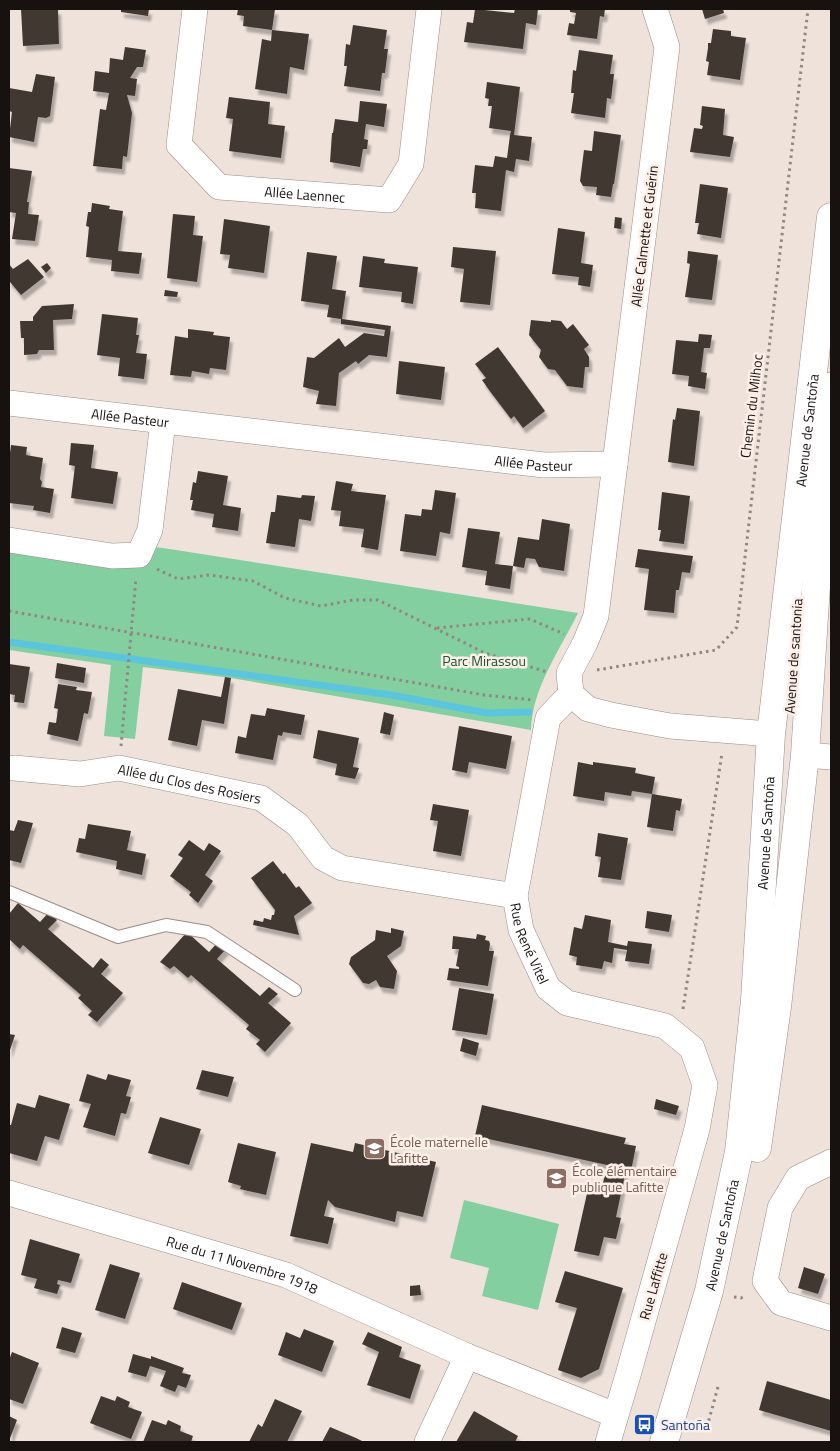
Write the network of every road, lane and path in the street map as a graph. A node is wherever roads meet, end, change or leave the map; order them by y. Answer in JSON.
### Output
{"nodes":[{"id":1,"x":195,"y":9,"type":"edge"},
{"id":2,"x":429,"y":9,"type":"edge"},
{"id":3,"x":654,"y":9,"type":"edge"},
{"id":4,"x":808,"y":9,"type":"edge"},
{"id":5,"x":831,"y":217,"type":"edge"},
{"id":6,"x":831,"y":355,"type":"edge"},
{"id":7,"x":9,"y":403,"type":"edge"},
{"id":8,"x":163,"y":422,"type":"junction"},
{"id":9,"x":616,"y":464,"type":"junction"},
{"id":10,"x":797,"y":512,"type":"junction"},
{"id":11,"x":9,"y":540,"type":"edge"},
{"id":12,"x":139,"y":555,"type":"junction"},
{"id":13,"x":9,"y":611,"type":"edge"},
{"id":14,"x":436,"y":628,"type":"junction"},
{"id":15,"x":130,"y":632,"type":"junction"},
{"id":16,"x":565,"y":635,"type":"dead end"},
{"id":17,"x":564,"y":680,"type":"junction"},
{"id":18,"x":537,"y":700,"type":"dead end"},
{"id":19,"x":726,"y":730,"type":"junction"},
{"id":20,"x":772,"y":734,"type":"junction"},
{"id":21,"x":818,"y":756,"type":"edge"},
{"id":22,"x":14,"y":768,"type":"dead end"},
{"id":23,"x":119,"y":768,"type":"junction"},
{"id":24,"x":9,"y":892,"type":"edge"},
{"id":25,"x":515,"y":896,"type":"junction"},
{"id":26,"x":295,"y":990,"type":"dead end"},
{"id":27,"x":679,"y":1038,"type":"junction"},
{"id":28,"x":697,"y":1129,"type":"joint"},
{"id":29,"x":831,"y":1162,"type":"edge"},
{"id":30,"x":9,"y":1193,"type":"edge"},
{"id":31,"x":831,"y":1318,"type":"edge"},
{"id":32,"x":467,"y":1356,"type":"junction"},
{"id":33,"x":718,"y":1386,"type":"dead end"},
{"id":34,"x":615,"y":1415,"type":"junction"},
{"id":35,"x":707,"y":1427,"type":"dead end"},
{"id":36,"x":427,"y":1442,"type":"edge"},
{"id":37,"x":608,"y":1442,"type":"edge"},
{"id":38,"x":664,"y":1442,"type":"edge"},
{"id":39,"x":681,"y":1442,"type":"edge"}],
"edges":[{"from":1,"to":2,"type":"street","name":"Allée Laennec"},
{"from":3,"to":9,"type":"street","name":"Allée Calmette et Guérin"},
{"from":4,"to":17,"type":"path","name":"Chemin du Milhoc"},
{"from":5,"to":10,"type":"main road","name":"Avenue de Santoña"},
{"from":6,"to":21,"type":"main road","name":"Avenue de Santoña"},
{"from":7,"to":8,"type":"street","name":"Allée Pasteur"},
{"from":8,"to":9,"type":"street","name":"Allée Pasteur"},
{"from":8,"to":12,"type":"street"},
{"from":9,"to":17,"type":"street"},
{"from":10,"to":20,"type":"main road","name":"Avenue de Santoña"},
{"from":10,"to":21,"type":"main road","name":"Avenue de santonia"},
{"from":11,"to":12,"type":"street"},
{"from":12,"to":14,"type":"path"},
{"from":12,"to":15,"type":"path"},
{"from":13,"to":15,"type":"path"},
{"from":14,"to":16,"type":"path"},
{"from":14,"to":17,"type":"path"},
{"from":15,"to":18,"type":"path"},
{"from":15,"to":23,"type":"path"},
{"from":17,"to":19,"type":"street"},
{"from":17,"to":25,"type":"street","name":"Rue René Vitel"},
{"from":19,"to":20,"type":"street"},
{"from":19,"to":27,"type":"path"},
{"from":20,"to":38,"type":"main road","name":"Avenue de Santoña"},
{"from":21,"to":39,"type":"main road","name":"Avenue de Santoña"},
{"from":22,"to":23,"type":"street","name":"Allée du Clos des Rosiers"},
{"from":23,"to":25,"type":"street","name":"Allée du Clos des Rosiers"},
{"from":24,"to":26,"type":"lane"},
{"from":25,"to":27,"type":"street","name":"Rue René Vitel"},
{"from":27,"to":28,"type":"street","name":"Rue René Vitel"},
{"from":28,"to":34,"type":"street","name":"Rue Laffitte"},
{"from":29,"to":31,"type":"street"},
{"from":30,"to":32,"type":"street","name":"Rue du 11 Novembre 1918"},
{"from":32,"to":34,"type":"street","name":"Rue du 11 Novembre 1918"},
{"from":32,"to":36,"type":"street"},
{"from":33,"to":35,"type":"path"},
{"from":34,"to":37,"type":"street","name":"Rue Laffitte"}]}
